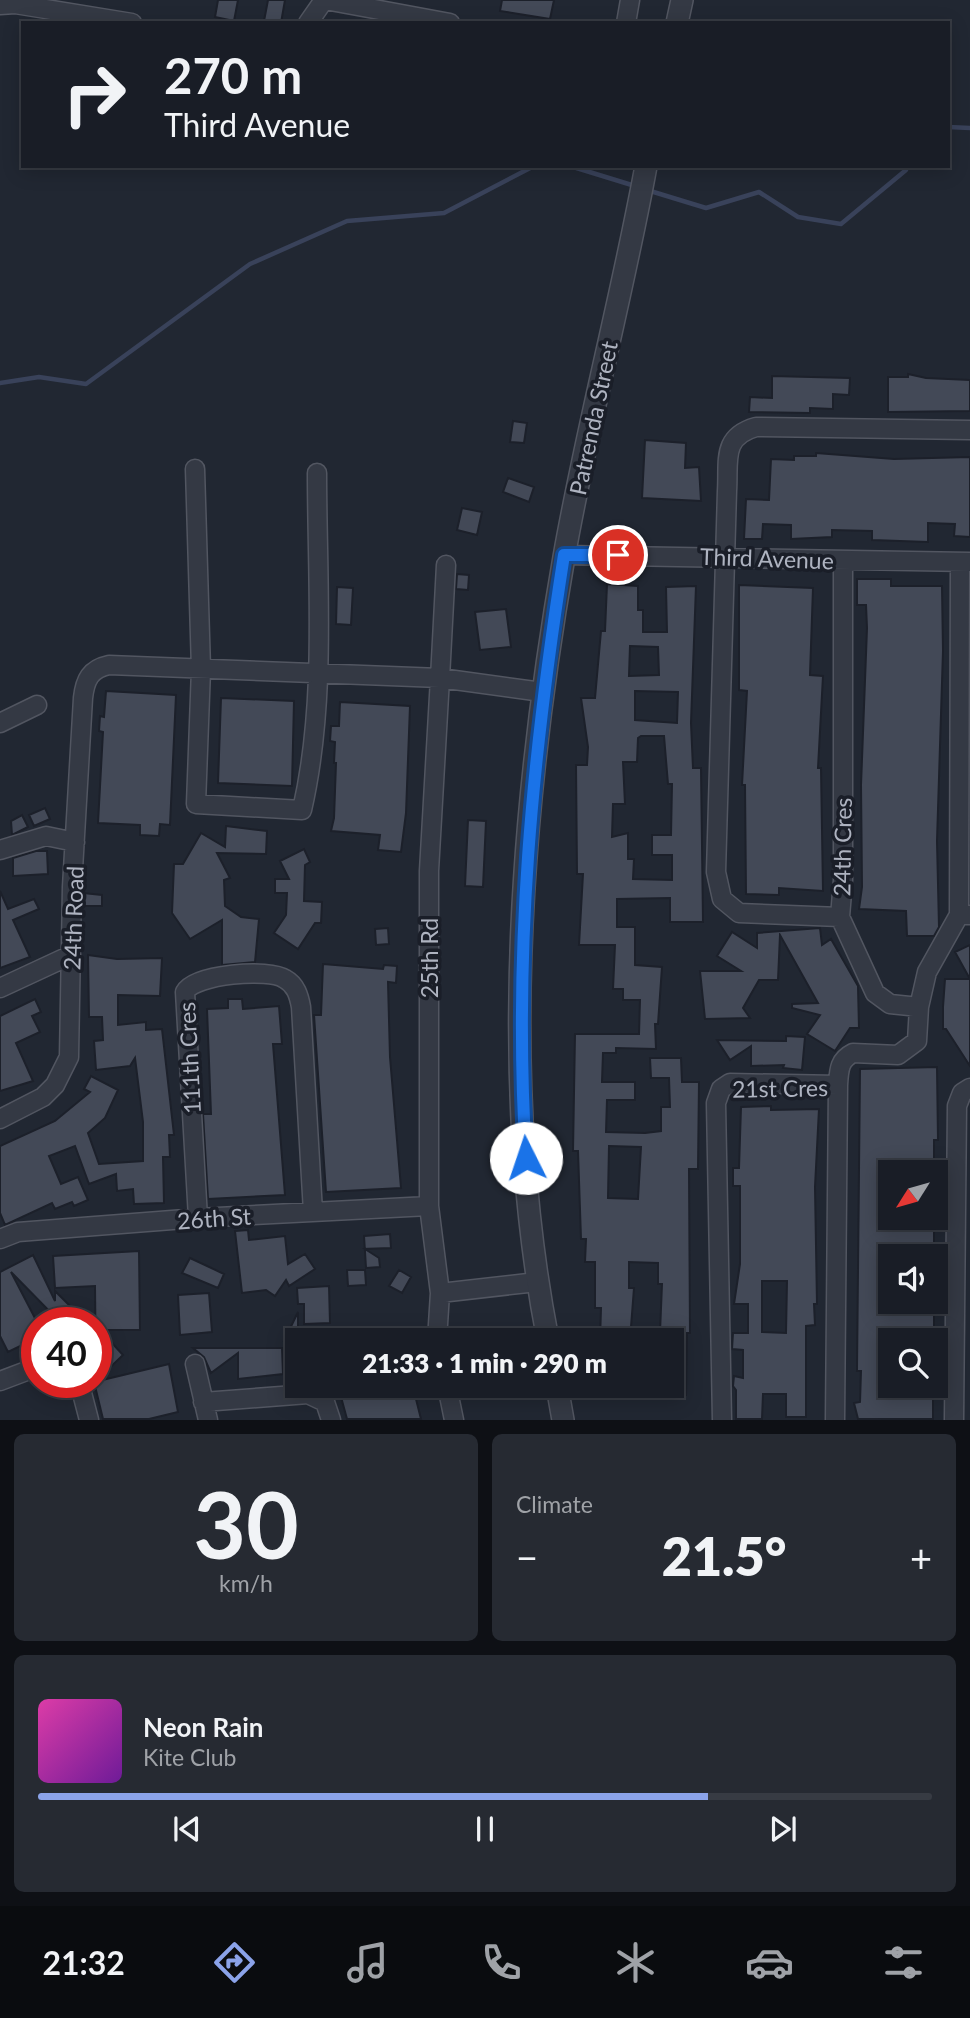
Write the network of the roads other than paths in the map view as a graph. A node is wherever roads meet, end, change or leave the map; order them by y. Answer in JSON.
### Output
{"nodes":[{"id":1,"x":325,"y":0,"type":"edge"},
{"id":2,"x":630,"y":0,"type":"edge"},
{"id":3,"x":682,"y":0,"type":"edge"},
{"id":4,"x":0,"y":5,"type":"edge"},
{"id":5,"x":120,"y":21,"type":"edge"},
{"id":6,"x":309,"y":21,"type":"edge"},
{"id":7,"x":439,"y":21,"type":"edge"},
{"id":8,"x":626,"y":21,"type":"edge"},
{"id":9,"x":677,"y":21,"type":"edge"},
{"id":10,"x":646,"y":168,"type":"edge"},
{"id":11,"x":970,"y":430,"type":"edge"},
{"id":12,"x":195,"y":469,"type":"dead end"},
{"id":13,"x":317,"y":472,"type":"dead end"},
{"id":14,"x":564,"y":555,"type":"junction"},
{"id":15,"x":725,"y":556,"type":"junction"},
{"id":16,"x":843,"y":561,"type":"junction"},
{"id":17,"x":965,"y":562,"type":"edge"},
{"id":18,"x":446,"y":565,"type":"dead end"},
{"id":19,"x":201,"y":669,"type":"junction"},
{"id":20,"x":317,"y":674,"type":"junction"},
{"id":21,"x":440,"y":678,"type":"junction"},
{"id":22,"x":542,"y":692,"type":"junction"},
{"id":23,"x":37,"y":705,"type":"dead end"},
{"id":24,"x":0,"y":723,"type":"edge"},
{"id":25,"x":75,"y":842,"type":"junction"},
{"id":26,"x":0,"y":850,"type":"edge"},
{"id":27,"x":964,"y":915,"type":"edge"},
{"id":28,"x":840,"y":917,"type":"junction"},
{"id":29,"x":71,"y":955,"type":"junction"},
{"id":30,"x":0,"y":988,"type":"edge"},
{"id":31,"x":919,"y":1007,"type":"junction"},
{"id":32,"x":838,"y":1085,"type":"junction"},
{"id":33,"x":970,"y":1088,"type":"edge"},
{"id":34,"x":0,"y":1119,"type":"edge"},
{"id":35,"x":429,"y":1206,"type":"junction"},
{"id":36,"x":313,"y":1212,"type":"junction"},
{"id":37,"x":198,"y":1218,"type":"junction"},
{"id":38,"x":0,"y":1239,"type":"edge"},
{"id":39,"x":537,"y":1282,"type":"junction"},
{"id":40,"x":440,"y":1293,"type":"junction"},
{"id":41,"x":438,"y":1328,"type":"edge"},
{"id":42,"x":546,"y":1328,"type":"edge"},
{"id":43,"x":195,"y":1364,"type":"dead end"},
{"id":44,"x":21,"y":1373,"type":"edge"},
{"id":45,"x":0,"y":1381,"type":"edge"},
{"id":46,"x":83,"y":1398,"type":"edge"},
{"id":47,"x":450,"y":1398,"type":"edge"},
{"id":48,"x":559,"y":1398,"type":"edge"},
{"id":49,"x":205,"y":1411,"type":"edge"},
{"id":50,"x":89,"y":1419,"type":"edge"},
{"id":51,"x":331,"y":1419,"type":"edge"},
{"id":52,"x":454,"y":1419,"type":"edge"},
{"id":53,"x":563,"y":1419,"type":"edge"},
{"id":54,"x":722,"y":1419,"type":"edge"},
{"id":55,"x":835,"y":1419,"type":"edge"},
{"id":56,"x":954,"y":1419,"type":"edge"}],
"edges":[{"from":1,"to":6,"type":"street"},
{"from":1,"to":7,"type":"street"},
{"from":2,"to":8,"type":"street"},
{"from":3,"to":9,"type":"street"},
{"from":4,"to":5,"type":"street"},
{"from":10,"to":14,"type":"street","name":"Patrenda Street"},
{"from":11,"to":15,"type":"street","name":"24th Cres"},
{"from":12,"to":19,"type":"street"},
{"from":13,"to":20,"type":"street"},
{"from":14,"to":15,"type":"street","name":"Third Avenue"},
{"from":14,"to":22,"type":"street","name":"Patrenda Street"},
{"from":15,"to":16,"type":"street","name":"Third Avenue"},
{"from":15,"to":28,"type":"street","name":"24th Cres"},
{"from":16,"to":17,"type":"street","name":"Third Avenue"},
{"from":16,"to":28,"type":"street","name":"24th Cres"},
{"from":17,"to":27,"type":"street"},
{"from":18,"to":21,"type":"street","name":"25th Rd"},
{"from":19,"to":20,"type":"street"},
{"from":19,"to":20,"type":"street"},
{"from":19,"to":25,"type":"street","name":"24th Road"},
{"from":20,"to":21,"type":"street"},
{"from":21,"to":22,"type":"street"},
{"from":21,"to":35,"type":"street","name":"25th Rd"},
{"from":22,"to":39,"type":"street","name":"Patrenda Street"},
{"from":23,"to":24,"type":"street"},
{"from":25,"to":26,"type":"street"},
{"from":25,"to":29,"type":"street","name":"24th Road"},
{"from":27,"to":31,"type":"street"},
{"from":28,"to":31,"type":"street"},
{"from":29,"to":30,"type":"street"},
{"from":29,"to":34,"type":"street","name":"24th Road"},
{"from":31,"to":32,"type":"street"},
{"from":32,"to":54,"type":"street","name":"21st Cres"},
{"from":32,"to":55,"type":"street","name":"21st Cres"},
{"from":33,"to":56,"type":"street"},
{"from":35,"to":36,"type":"street","name":"26th St"},
{"from":35,"to":40,"type":"street","name":"25th Rd"},
{"from":36,"to":37,"type":"street","name":"26th St"},
{"from":36,"to":37,"type":"street","name":"111th Cres"},
{"from":37,"to":38,"type":"street","name":"26th St"},
{"from":39,"to":40,"type":"street"},
{"from":39,"to":42,"type":"street","name":"Patrenda Street"},
{"from":40,"to":41,"type":"street","name":"25th Rd"},
{"from":43,"to":49,"type":"street"},
{"from":44,"to":45,"type":"street"},
{"from":46,"to":50,"type":"street"},
{"from":47,"to":52,"type":"street"},
{"from":48,"to":53,"type":"street"},
{"from":49,"to":51,"type":"street"}]}
